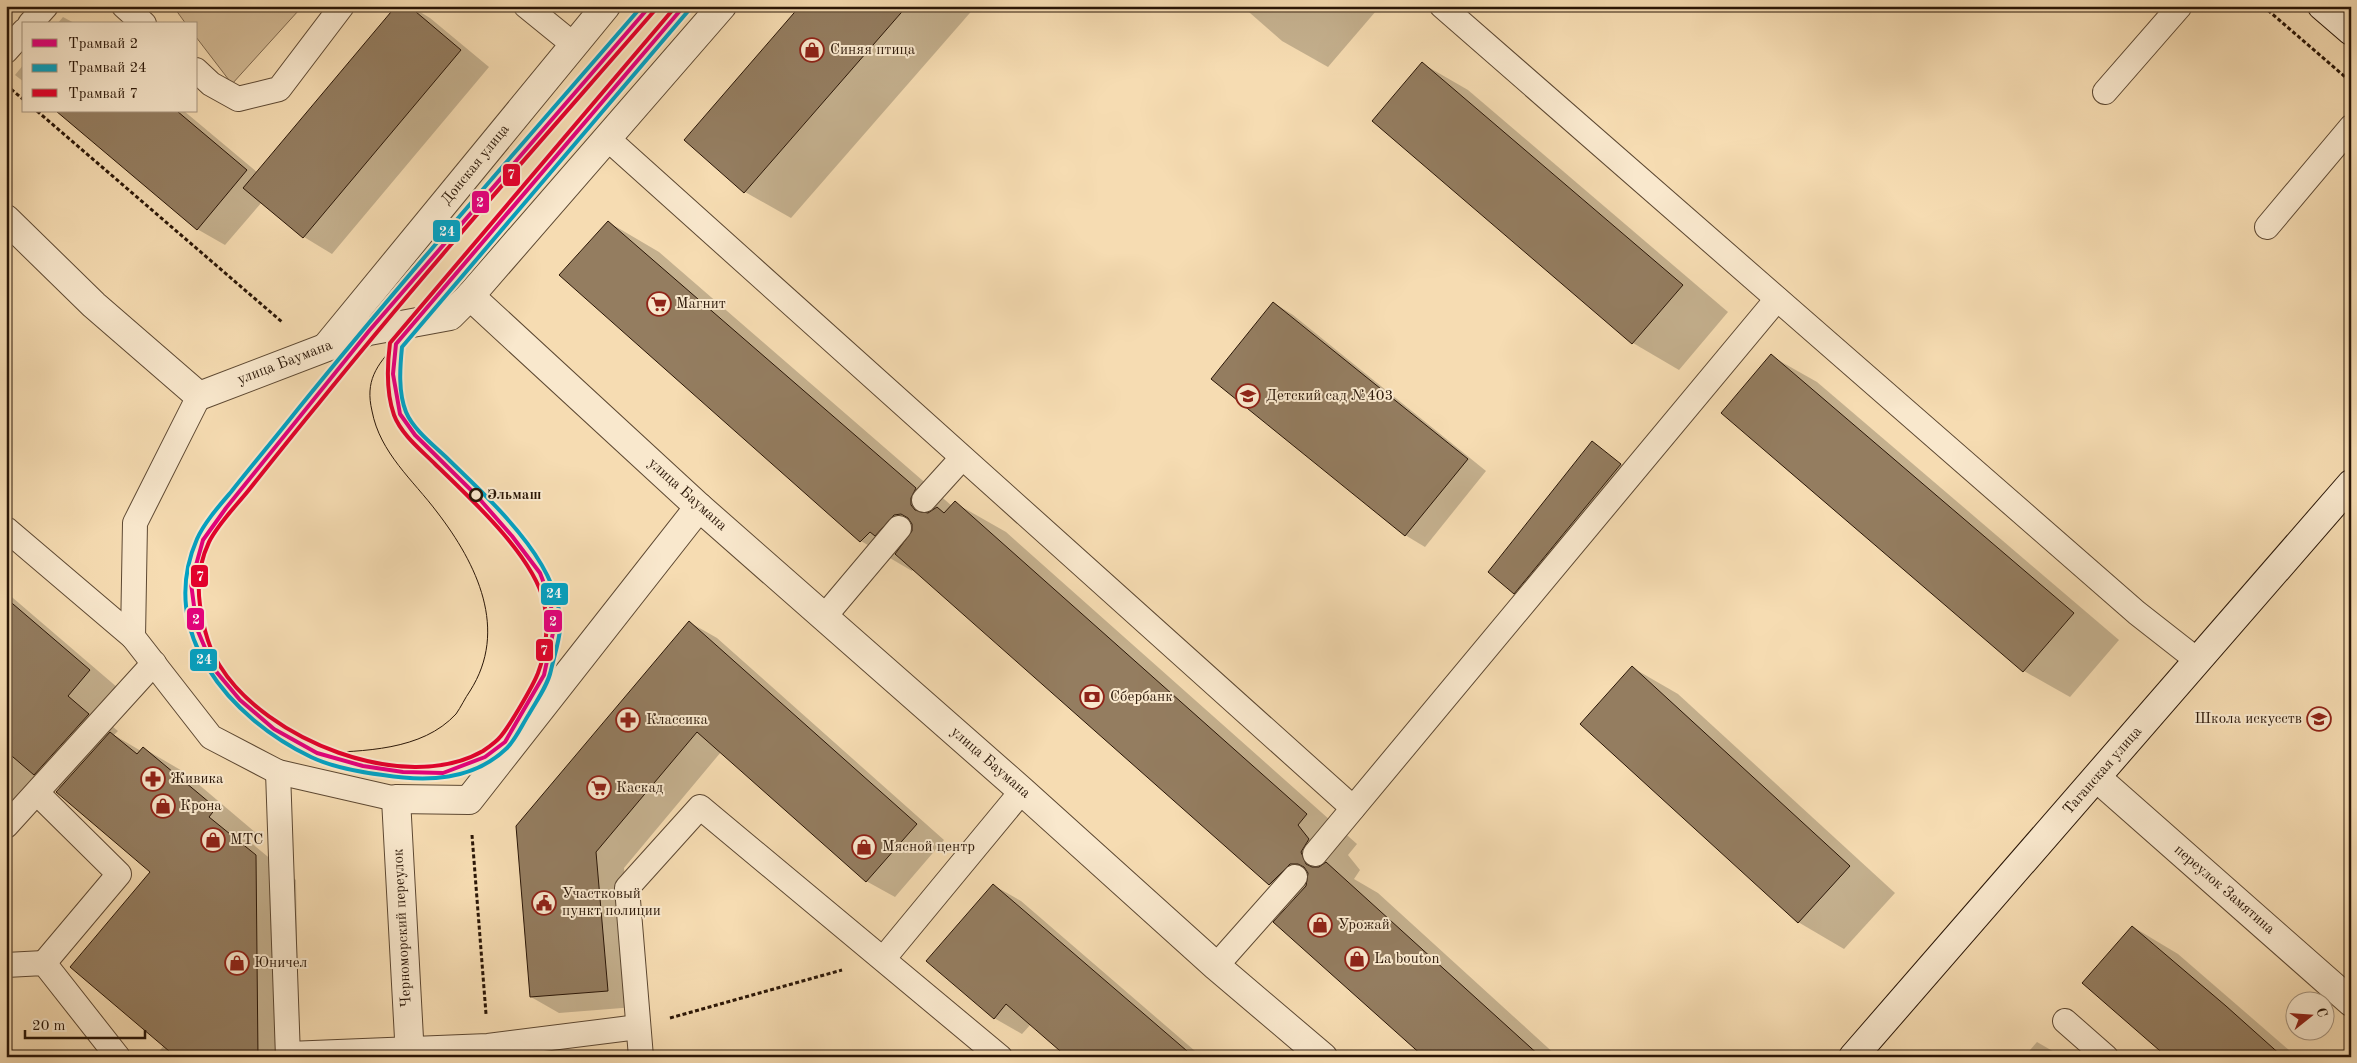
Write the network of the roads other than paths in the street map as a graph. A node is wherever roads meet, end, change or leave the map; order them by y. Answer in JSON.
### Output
{"nodes":[{"id":1,"x":46,"y":6,"type":"edge"},
{"id":2,"x":124,"y":6,"type":"edge"},
{"id":3,"x":342,"y":6,"type":"edge"},
{"id":4,"x":526,"y":6,"type":"edge"},
{"id":5,"x":606,"y":6,"type":"edge"},
{"id":6,"x":722,"y":6,"type":"edge"},
{"id":7,"x":1442,"y":6,"type":"edge"},
{"id":8,"x":2180,"y":6,"type":"edge"},
{"id":9,"x":2322,"y":6,"type":"edge"},
{"id":10,"x":32,"y":22,"type":"edge"},
{"id":11,"x":142,"y":22,"type":"edge"},
{"id":12,"x":2351,"y":31,"type":"edge"},
{"id":13,"x":22,"y":33,"type":"edge"},
{"id":14,"x":574,"y":45,"type":"junction"},
{"id":15,"x":6,"y":51,"type":"edge"},
{"id":16,"x":198,"y":72,"type":"edge"},
{"id":17,"x":2105,"y":92,"type":"dead end"},
{"id":18,"x":2351,"y":126,"type":"edge"},
{"id":19,"x":608,"y":139,"type":"junction"},
{"id":20,"x":6,"y":220,"type":"edge"},
{"id":21,"x":2267,"y":227,"type":"dead end"},
{"id":22,"x":470,"y":296,"type":"junction"},
{"id":23,"x":1776,"y":299,"type":"junction"},
{"id":24,"x":327,"y":346,"type":"junction"},
{"id":25,"x":199,"y":396,"type":"junction"},
{"id":26,"x":962,"y":458,"type":"junction"},
{"id":27,"x":2351,"y":484,"type":"edge"},
{"id":28,"x":924,"y":500,"type":"dead end"},
{"id":29,"x":700,"y":508,"type":"junction"},
{"id":30,"x":899,"y":528,"type":"dead end"},
{"id":31,"x":6,"y":529,"type":"edge"},
{"id":32,"x":824,"y":618,"type":"junction"},
{"id":33,"x":133,"y":637,"type":"junction"},
{"id":34,"x":2197,"y":660,"type":"junction"},
{"id":35,"x":154,"y":663,"type":"junction"},
{"id":36,"x":278,"y":772,"type":"junction"},
{"id":37,"x":2097,"y":778,"type":"junction"},
{"id":38,"x":1022,"y":791,"type":"junction"},
{"id":39,"x":37,"y":793,"type":"junction"},
{"id":40,"x":396,"y":799,"type":"junction"},
{"id":41,"x":1353,"y":808,"type":"junction"},
{"id":42,"x":6,"y":826,"type":"edge"},
{"id":43,"x":1315,"y":854,"type":"dead end"},
{"id":44,"x":1295,"y":877,"type":"dead end"},
{"id":45,"x":884,"y":958,"type":"junction"},
{"id":46,"x":44,"y":963,"type":"junction"},
{"id":47,"x":6,"y":966,"type":"edge"},
{"id":48,"x":1216,"y":966,"type":"junction"},
{"id":49,"x":2351,"y":1002,"type":"edge"},
{"id":50,"x":2065,"y":1022,"type":"dead end"},
{"id":51,"x":638,"y":1027,"type":"junction"},
{"id":52,"x":410,"y":1053,"type":"edge"},
{"id":53,"x":288,"y":1055,"type":"edge"},
{"id":54,"x":118,"y":1057,"type":"edge"},
{"id":55,"x":641,"y":1057,"type":"edge"},
{"id":56,"x":1000,"y":1057,"type":"edge"},
{"id":57,"x":1323,"y":1057,"type":"edge"},
{"id":58,"x":1853,"y":1057,"type":"edge"},
{"id":59,"x":2106,"y":1057,"type":"edge"}],
"edges":[{"from":1,"to":10,"type":"lane"},
{"from":2,"to":11,"type":"lane"},
{"from":3,"to":16,"type":"lane"},
{"from":4,"to":14,"type":"lane"},
{"from":5,"to":14,"type":"street","name":"Донская улица"},
{"from":6,"to":19,"type":"street"},
{"from":7,"to":23,"type":"lane"},
{"from":8,"to":17,"type":"lane"},
{"from":9,"to":12,"type":"street"},
{"from":13,"to":15,"type":"lane"},
{"from":14,"to":24,"type":"street","name":"Донская улица"},
{"from":18,"to":21,"type":"lane"},
{"from":19,"to":22,"type":"street"},
{"from":19,"to":26,"type":"lane"},
{"from":20,"to":25,"type":"street"},
{"from":22,"to":24,"type":"street","name":"улица Баумана"},
{"from":22,"to":29,"type":"street","name":"улица Баумана"},
{"from":23,"to":34,"type":"lane"},
{"from":23,"to":41,"type":"lane"},
{"from":24,"to":25,"type":"street","name":"улица Баумана"},
{"from":25,"to":33,"type":"lane"},
{"from":26,"to":28,"type":"lane"},
{"from":26,"to":41,"type":"lane"},
{"from":27,"to":34,"type":"street","name":"Таганская улица"},
{"from":29,"to":32,"type":"street","name":"улица Баумана"},
{"from":29,"to":40,"type":"street"},
{"from":30,"to":32,"type":"lane"},
{"from":31,"to":33,"type":"lane"},
{"from":32,"to":38,"type":"street","name":"улица Баумана"},
{"from":33,"to":35,"type":"lane"},
{"from":34,"to":37,"type":"street","name":"Таганская улица"},
{"from":35,"to":36,"type":"lane"},
{"from":35,"to":39,"type":"lane"},
{"from":36,"to":40,"type":"lane"},
{"from":36,"to":53,"type":"lane"},
{"from":37,"to":49,"type":"street","name":"переулок Замятина"},
{"from":37,"to":58,"type":"street","name":"Таганская улица"},
{"from":38,"to":45,"type":"lane"},
{"from":38,"to":48,"type":"street","name":"улица Баумана"},
{"from":39,"to":42,"type":"lane"},
{"from":39,"to":46,"type":"lane"},
{"from":40,"to":52,"type":"street","name":"Черноморский переулок"},
{"from":41,"to":43,"type":"lane"},
{"from":44,"to":48,"type":"lane"},
{"from":45,"to":51,"type":"lane"},
{"from":45,"to":56,"type":"lane"},
{"from":46,"to":47,"type":"lane"},
{"from":46,"to":54,"type":"lane"},
{"from":48,"to":57,"type":"street","name":"улица Баумана"},
{"from":50,"to":59,"type":"lane"},
{"from":51,"to":52,"type":"lane"},
{"from":51,"to":55,"type":"lane"},
{"from":52,"to":53,"type":"lane"}]}
